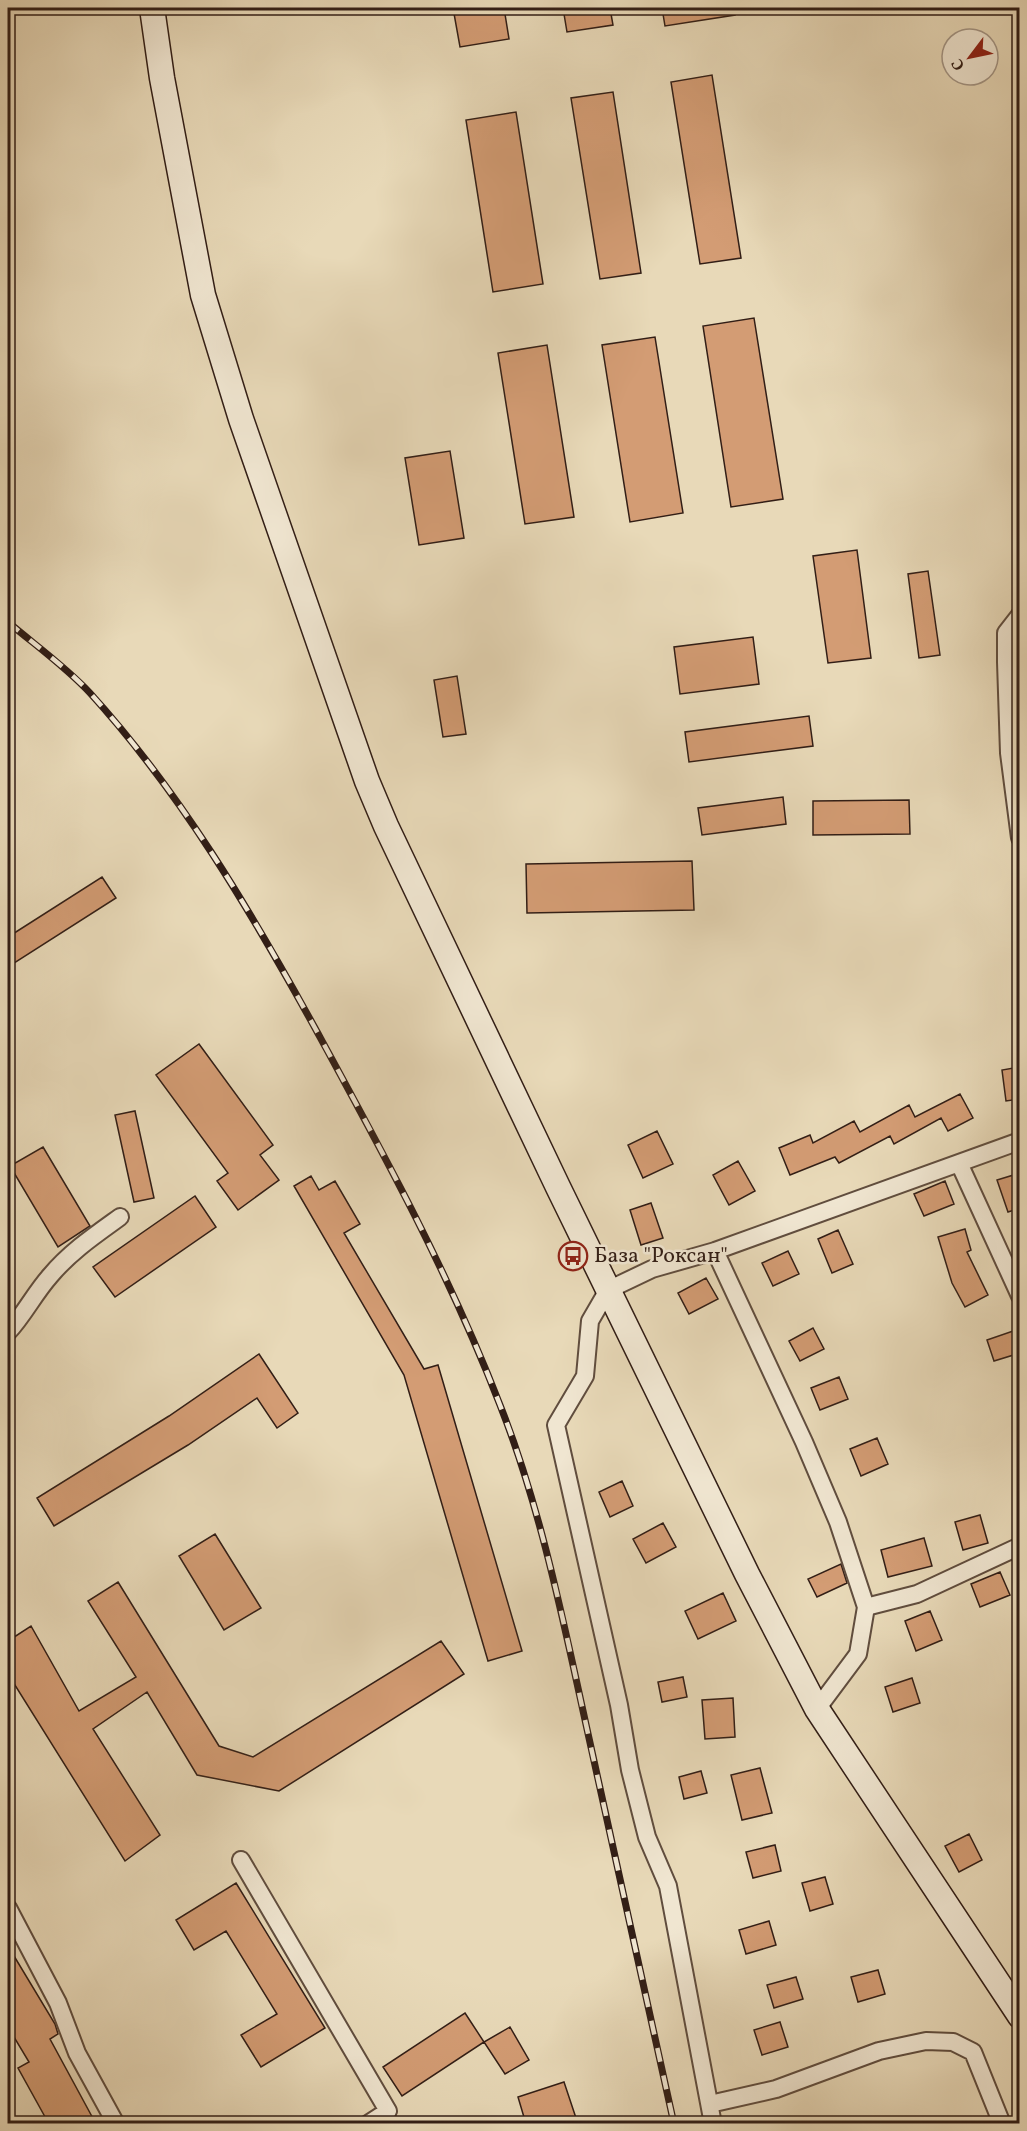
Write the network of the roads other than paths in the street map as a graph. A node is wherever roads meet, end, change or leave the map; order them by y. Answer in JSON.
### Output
{"nodes":[{"id":1,"x":152,"y":8,"type":"edge"},
{"id":2,"x":1020,"y":615,"type":"edge"},
{"id":3,"x":1020,"y":838,"type":"edge"},
{"id":4,"x":1020,"y":1141,"type":"edge"},
{"id":5,"x":959,"y":1163,"type":"junction"},
{"id":6,"x":120,"y":1217,"type":"dead end"},
{"id":7,"x":715,"y":1251,"type":"junction"},
{"id":8,"x":608,"y":1290,"type":"junction"},
{"id":9,"x":1020,"y":1296,"type":"edge"},
{"id":10,"x":8,"y":1332,"type":"edge"},
{"id":11,"x":1020,"y":1546,"type":"edge"},
{"id":12,"x":866,"y":1607,"type":"junction"},
{"id":13,"x":817,"y":1709,"type":"junction"},
{"id":14,"x":241,"y":1860,"type":"dead end"},
{"id":15,"x":8,"y":1908,"type":"edge"},
{"id":16,"x":1020,"y":2016,"type":"edge"},
{"id":17,"x":710,"y":2104,"type":"junction"},
{"id":18,"x":116,"y":2124,"type":"edge"},
{"id":19,"x":368,"y":2124,"type":"edge"},
{"id":20,"x":713,"y":2124,"type":"edge"},
{"id":21,"x":1002,"y":2124,"type":"edge"}],
"edges":[{"from":1,"to":8,"type":"street"},
{"from":2,"to":3,"type":"street"},
{"from":4,"to":5,"type":"street"},
{"from":5,"to":7,"type":"street"},
{"from":5,"to":9,"type":"street"},
{"from":6,"to":10,"type":"street"},
{"from":7,"to":8,"type":"street"},
{"from":7,"to":12,"type":"street"},
{"from":8,"to":13,"type":"street"},
{"from":8,"to":17,"type":"street"},
{"from":11,"to":12,"type":"street"},
{"from":12,"to":13,"type":"street"},
{"from":13,"to":16,"type":"street"},
{"from":14,"to":19,"type":"street"},
{"from":15,"to":18,"type":"street"},
{"from":17,"to":20,"type":"street"},
{"from":17,"to":21,"type":"street"}]}
